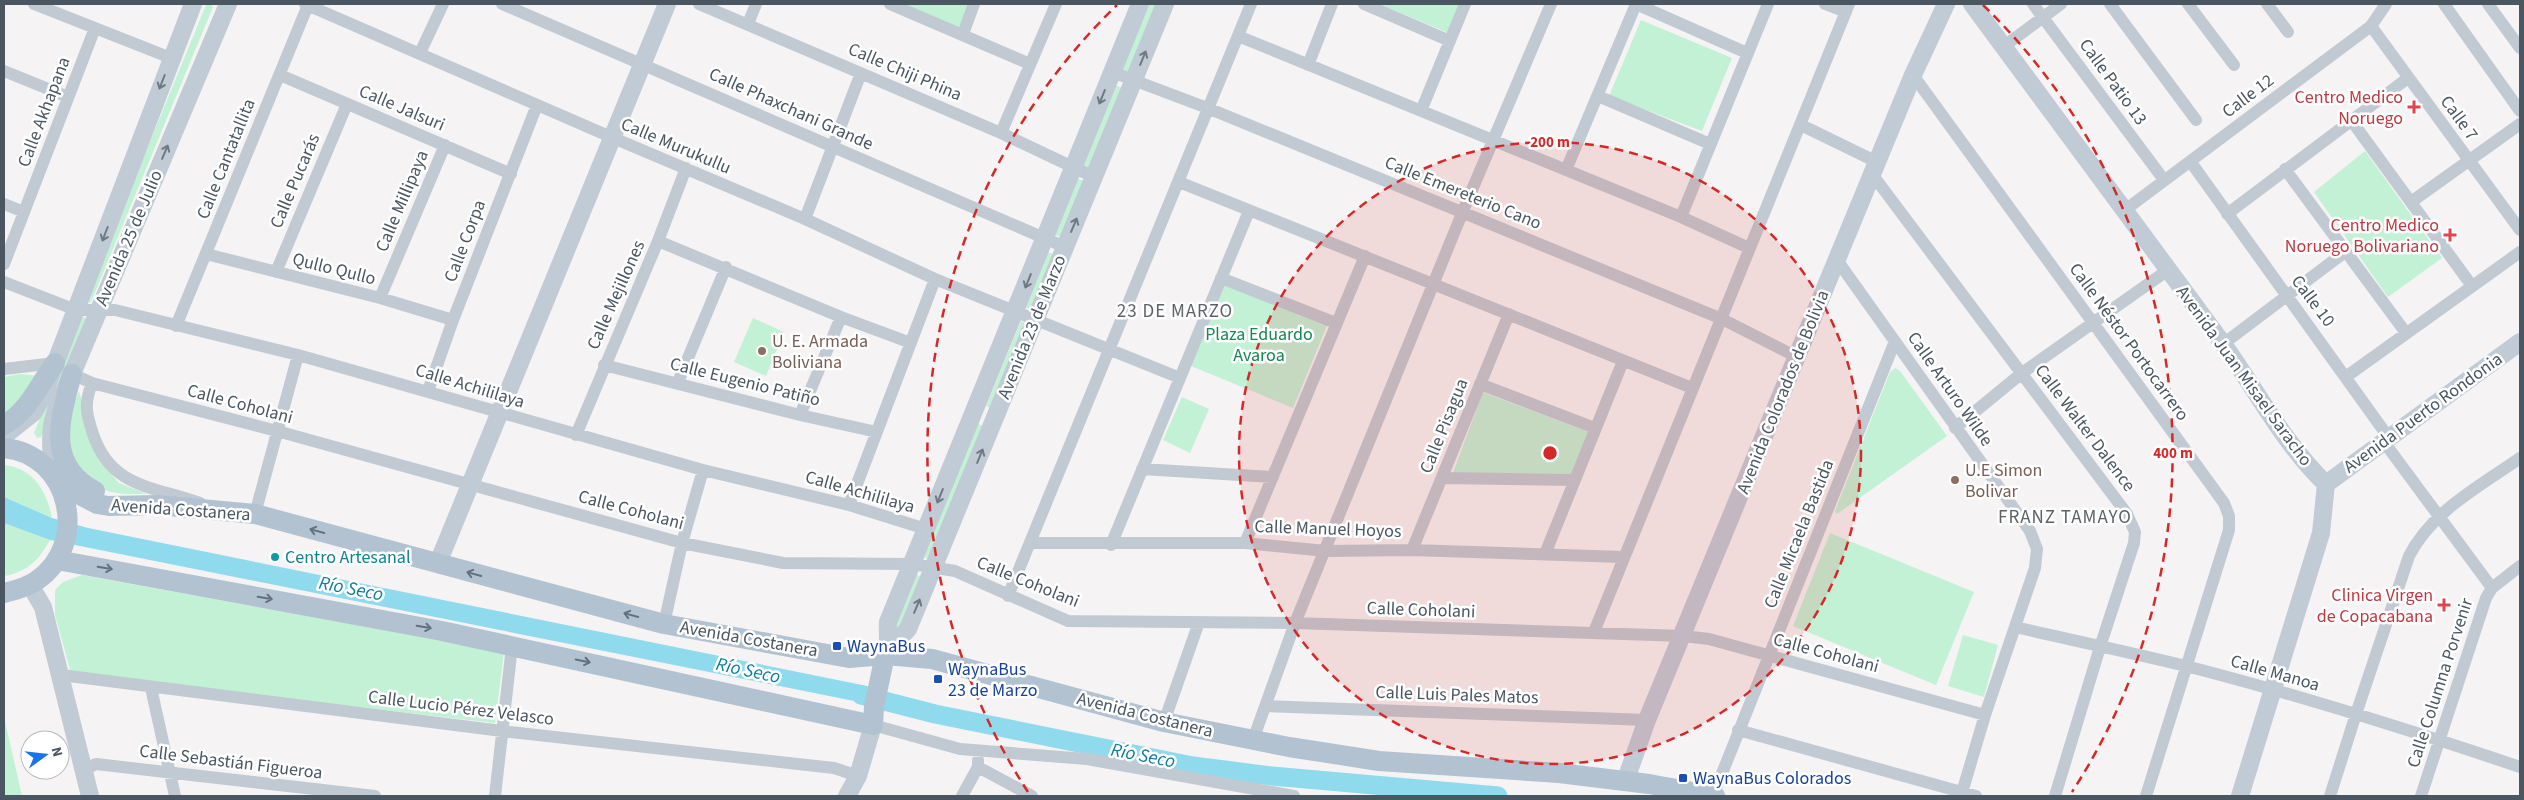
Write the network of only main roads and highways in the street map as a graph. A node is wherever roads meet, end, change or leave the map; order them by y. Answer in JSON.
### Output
{"nodes":[{"id":1,"x":55,"y":363,"type":"road end"},
{"id":2,"x":72,"y":374,"type":"road end"},
{"id":3,"x":4,"y":426,"type":"edge"},
{"id":4,"x":4,"y":448,"type":"edge"},
{"id":5,"x":57,"y":480,"type":"junction"},
{"id":6,"x":158,"y":505,"type":"junction"},
{"id":7,"x":60,"y":553,"type":"junction"},
{"id":8,"x":4,"y":593,"type":"edge"},
{"id":9,"x":888,"y":649,"type":"junction"},
{"id":10,"x":1714,"y":796,"type":"edge"}],
"edges":[{"from":1,"to":3,"type":"main road"},
{"from":2,"to":6,"type":"main road"},
{"from":4,"to":5,"type":"main road","name":"Avenida Costanera"},
{"from":5,"to":6,"type":"main road","name":"Avenida Costanera"},
{"from":5,"to":7,"type":"main road"},
{"from":9,"to":6,"type":"main road","name":"Avenida Costanera","one_way":true},
{"from":7,"to":8,"type":"main road"},
{"from":7,"to":9,"type":"main road","one_way":true},
{"from":9,"to":10,"type":"main road","name":"Avenida Costanera"}]}
